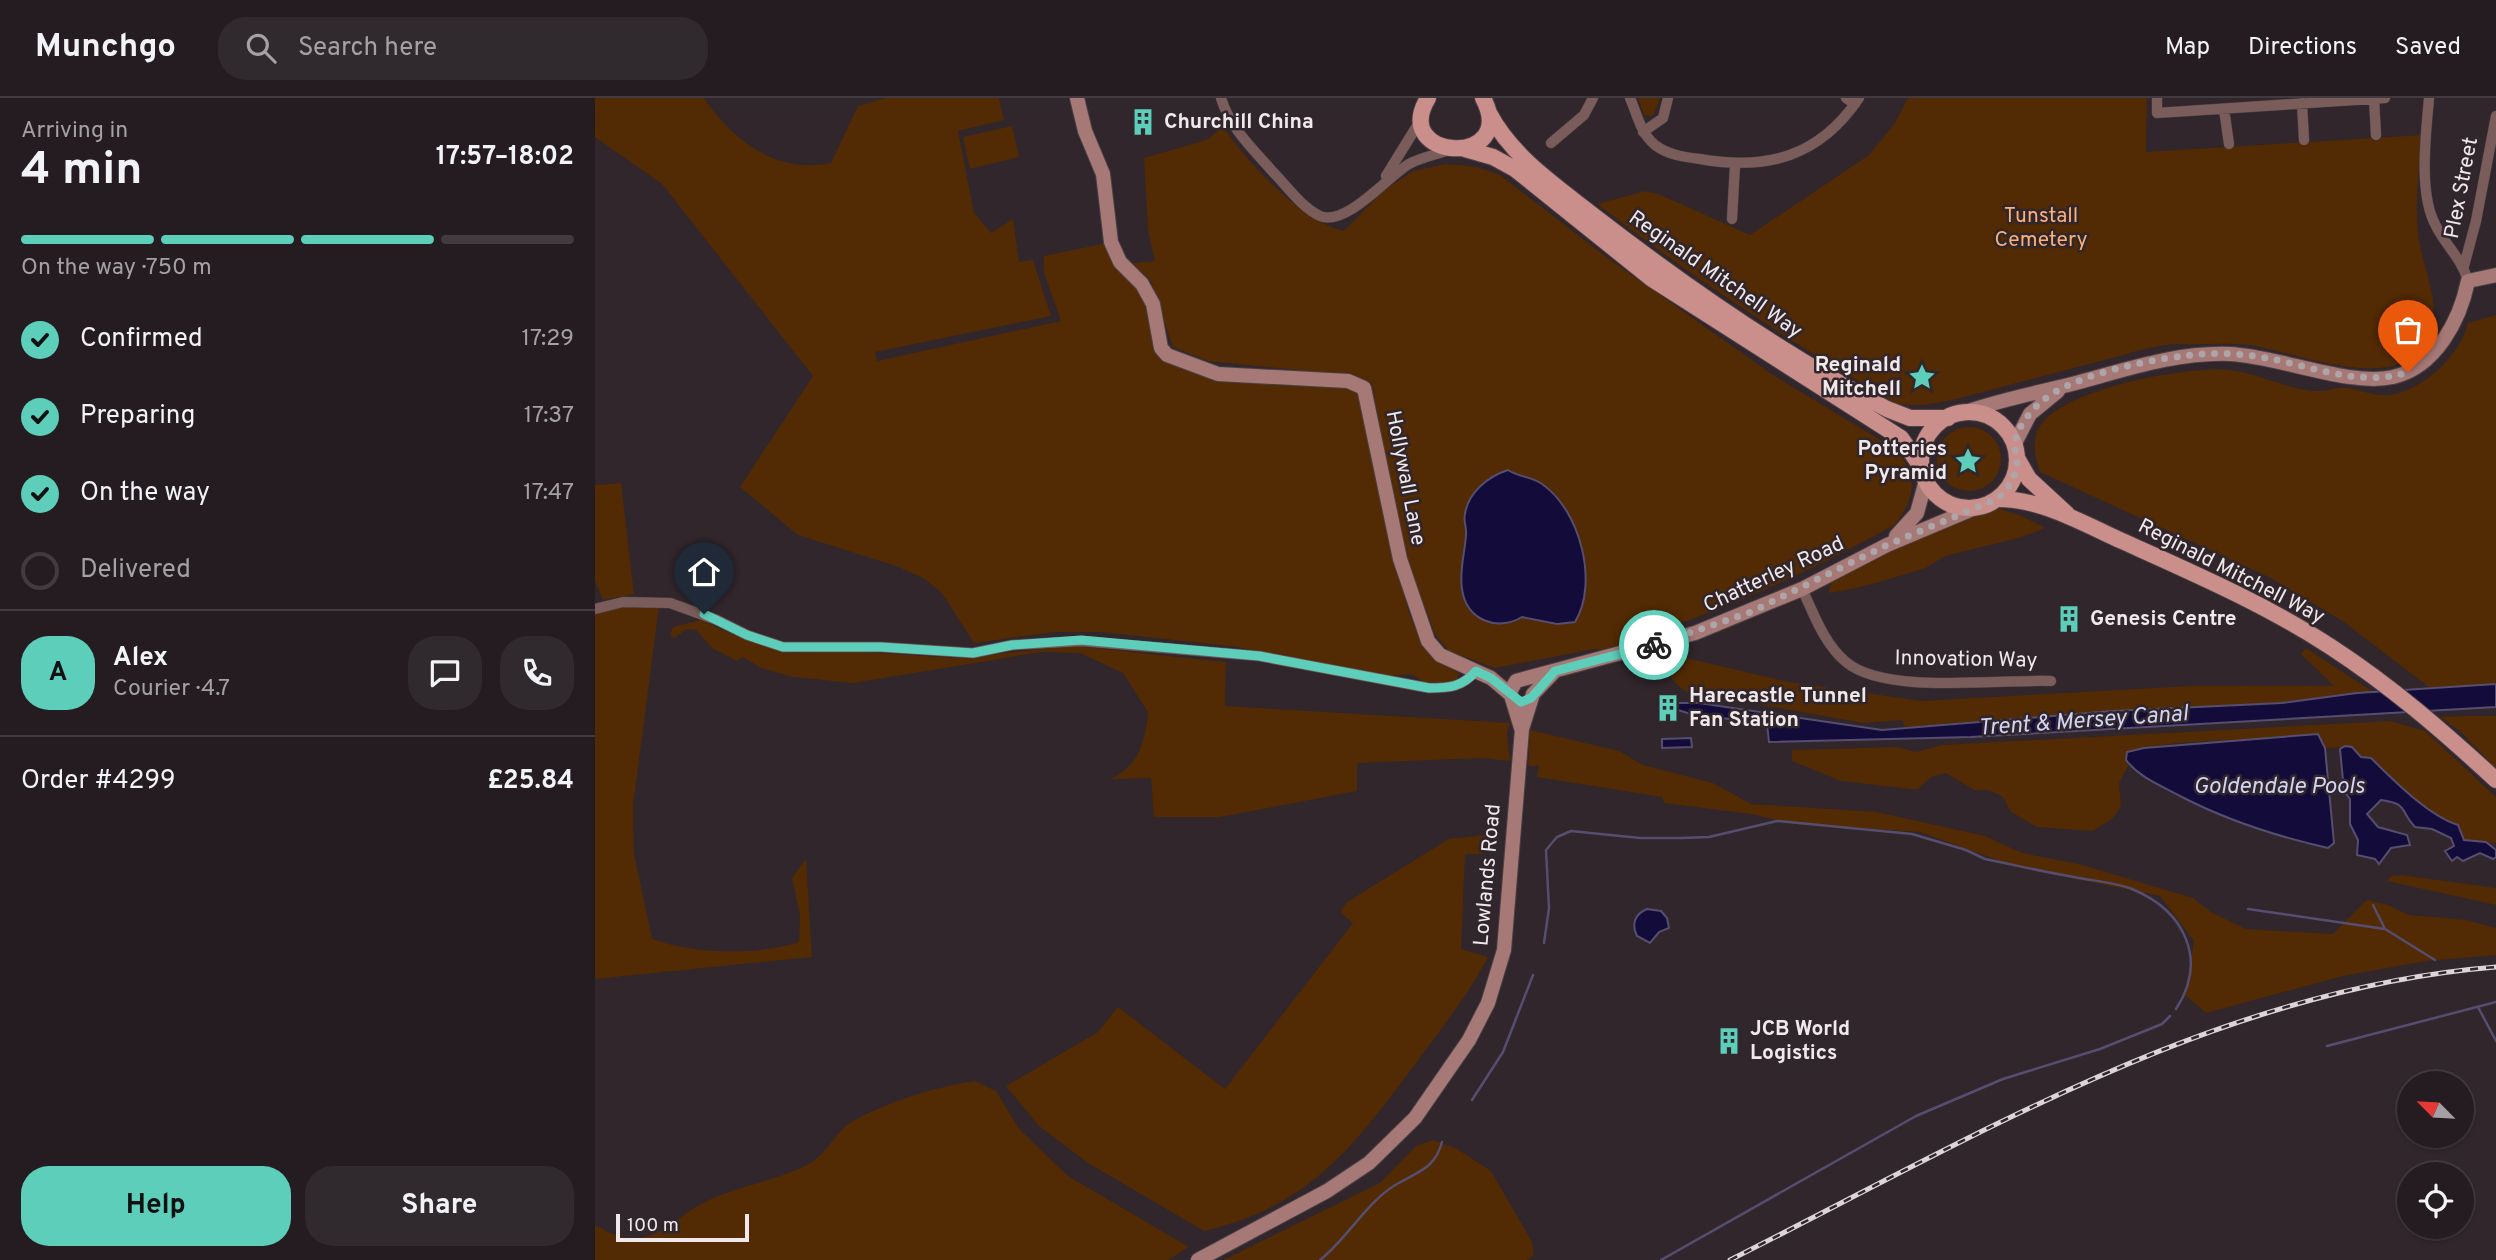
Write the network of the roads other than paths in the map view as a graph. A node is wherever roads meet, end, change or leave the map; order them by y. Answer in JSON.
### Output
{"nodes":[{"id":1,"x":1077,"y":98,"type":"edge"},
{"id":2,"x":1221,"y":98,"type":"edge"},
{"id":3,"x":1593,"y":98,"type":"edge"},
{"id":4,"x":1630,"y":98,"type":"edge"},
{"id":5,"x":1668,"y":98,"type":"edge"},
{"id":6,"x":2157,"y":98,"type":"edge"},
{"id":7,"x":2385,"y":98,"type":"edge"},
{"id":8,"x":2429,"y":98,"type":"edge"},
{"id":9,"x":2374,"y":99,"type":"edge"},
{"id":10,"x":1853,"y":100,"type":"edge"},
{"id":11,"x":2302,"y":103,"type":"junction"},
{"id":12,"x":1488,"y":104,"type":"edge"},
{"id":13,"x":1424,"y":105,"type":"edge"},
{"id":14,"x":2224,"y":110,"type":"junction"},
{"id":15,"x":2496,"y":116,"type":"edge"},
{"id":16,"x":1643,"y":132,"type":"junction"},
{"id":17,"x":2376,"y":135,"type":"dead end"},
{"id":18,"x":2304,"y":140,"type":"dead end"},
{"id":19,"x":1550,"y":142,"type":"dead end"},
{"id":20,"x":2229,"y":144,"type":"dead end"},
{"id":21,"x":1457,"y":150,"type":"junction"},
{"id":22,"x":1735,"y":165,"type":"junction"},
{"id":23,"x":1379,"y":185,"type":"junction"},
{"id":24,"x":1729,"y":213,"type":"dead end"},
{"id":25,"x":2464,"y":267,"type":"junction"},
{"id":26,"x":2496,"y":275,"type":"edge"},
{"id":27,"x":2468,"y":281,"type":"junction"},
{"id":28,"x":2068,"y":385,"type":"junction"},
{"id":29,"x":1954,"y":416,"type":"junction"},
{"id":30,"x":2016,"y":452,"type":"junction"},
{"id":31,"x":1924,"y":474,"type":"junction"},
{"id":32,"x":1997,"y":499,"type":"junction"},
{"id":33,"x":1975,"y":508,"type":"junction"},
{"id":34,"x":2071,"y":518,"type":"junction"},
{"id":35,"x":1887,"y":545,"type":"junction"},
{"id":36,"x":1802,"y":589,"type":"junction"},
{"id":37,"x":595,"y":609,"type":"edge"},
{"id":38,"x":1476,"y":671,"type":"junction"},
{"id":39,"x":1555,"y":671,"type":"junction"},
{"id":40,"x":1491,"y":678,"type":"junction"},
{"id":41,"x":1522,"y":680,"type":"junction"},
{"id":42,"x":2051,"y":681,"type":"dead end"},
{"id":43,"x":1532,"y":696,"type":"junction"},
{"id":44,"x":1513,"y":697,"type":"junction"},
{"id":45,"x":1522,"y":729,"type":"junction"},
{"id":46,"x":2496,"y":780,"type":"edge"},
{"id":47,"x":1198,"y":1260,"type":"edge"}],
"edges":[{"from":1,"to":38,"type":"street","name":"Hollywall Lane"},
{"from":2,"to":23,"type":"street"},
{"from":3,"to":19,"type":"street"},
{"from":4,"to":16,"type":"street"},
{"from":5,"to":16,"type":"street"},
{"from":6,"to":14,"type":"street"},
{"from":7,"to":9,"type":"street"},
{"from":8,"to":25,"type":"street"},
{"from":9,"to":11,"type":"street"},
{"from":9,"to":17,"type":"street"},
{"from":10,"to":22,"type":"street"},
{"from":11,"to":14,"type":"street"},
{"from":11,"to":18,"type":"street"},
{"from":12,"to":21,"type":"main road"},
{"from":12,"to":29,"type":"main road","name":"Reginald Mitchell Way"},
{"from":13,"to":21,"type":"main road"},
{"from":13,"to":23,"type":"street"},
{"from":14,"to":20,"type":"street"},
{"from":15,"to":25,"type":"street","name":"Plex Street"},
{"from":16,"to":22,"type":"street"},
{"from":21,"to":23,"type":"street"},
{"from":21,"to":31,"type":"main road","name":"Reginald Mitchell Way"},
{"from":22,"to":24,"type":"street"},
{"from":25,"to":27,"type":"street"},
{"from":26,"to":27,"type":"street"},
{"from":27,"to":28,"type":"street"},
{"from":28,"to":29,"type":"street"},
{"from":28,"to":30,"type":"street"},
{"from":29,"to":30,"type":"main road"},
{"from":29,"to":31,"type":"main road"},
{"from":30,"to":32,"type":"main road"},
{"from":30,"to":34,"type":"main road","name":"Reginald Mitchell Way"},
{"from":31,"to":33,"type":"main road"},
{"from":31,"to":35,"type":"street","name":"Chatterley Road"},
{"from":32,"to":33,"type":"main road"},
{"from":32,"to":34,"type":"main road","name":"Reginald Mitchell Way"},
{"from":33,"to":35,"type":"street","name":"Chatterley Road"},
{"from":34,"to":46,"type":"main road","name":"Reginald Mitchell Way"},
{"from":35,"to":36,"type":"street","name":"Chatterley Road"},
{"from":36,"to":39,"type":"street","name":"Chatterley Road"},
{"from":36,"to":42,"type":"street","name":"Innovation Way"},
{"from":37,"to":38,"type":"street"},
{"from":38,"to":40,"type":"street","name":"Hollywall Lane"},
{"from":39,"to":41,"type":"street","name":"Chatterley Road"},
{"from":39,"to":43,"type":"street"},
{"from":40,"to":41,"type":"street","name":"Hollywall Lane"},
{"from":40,"to":44,"type":"street","name":"Hollywall Lane"},
{"from":41,"to":43,"type":"street"},
{"from":41,"to":44,"type":"street"},
{"from":43,"to":44,"type":"street"},
{"from":43,"to":45,"type":"street","name":"Lowlands Road"},
{"from":44,"to":45,"type":"street","name":"Lowlands Road"},
{"from":45,"to":47,"type":"street","name":"Lowlands Road"}]}
